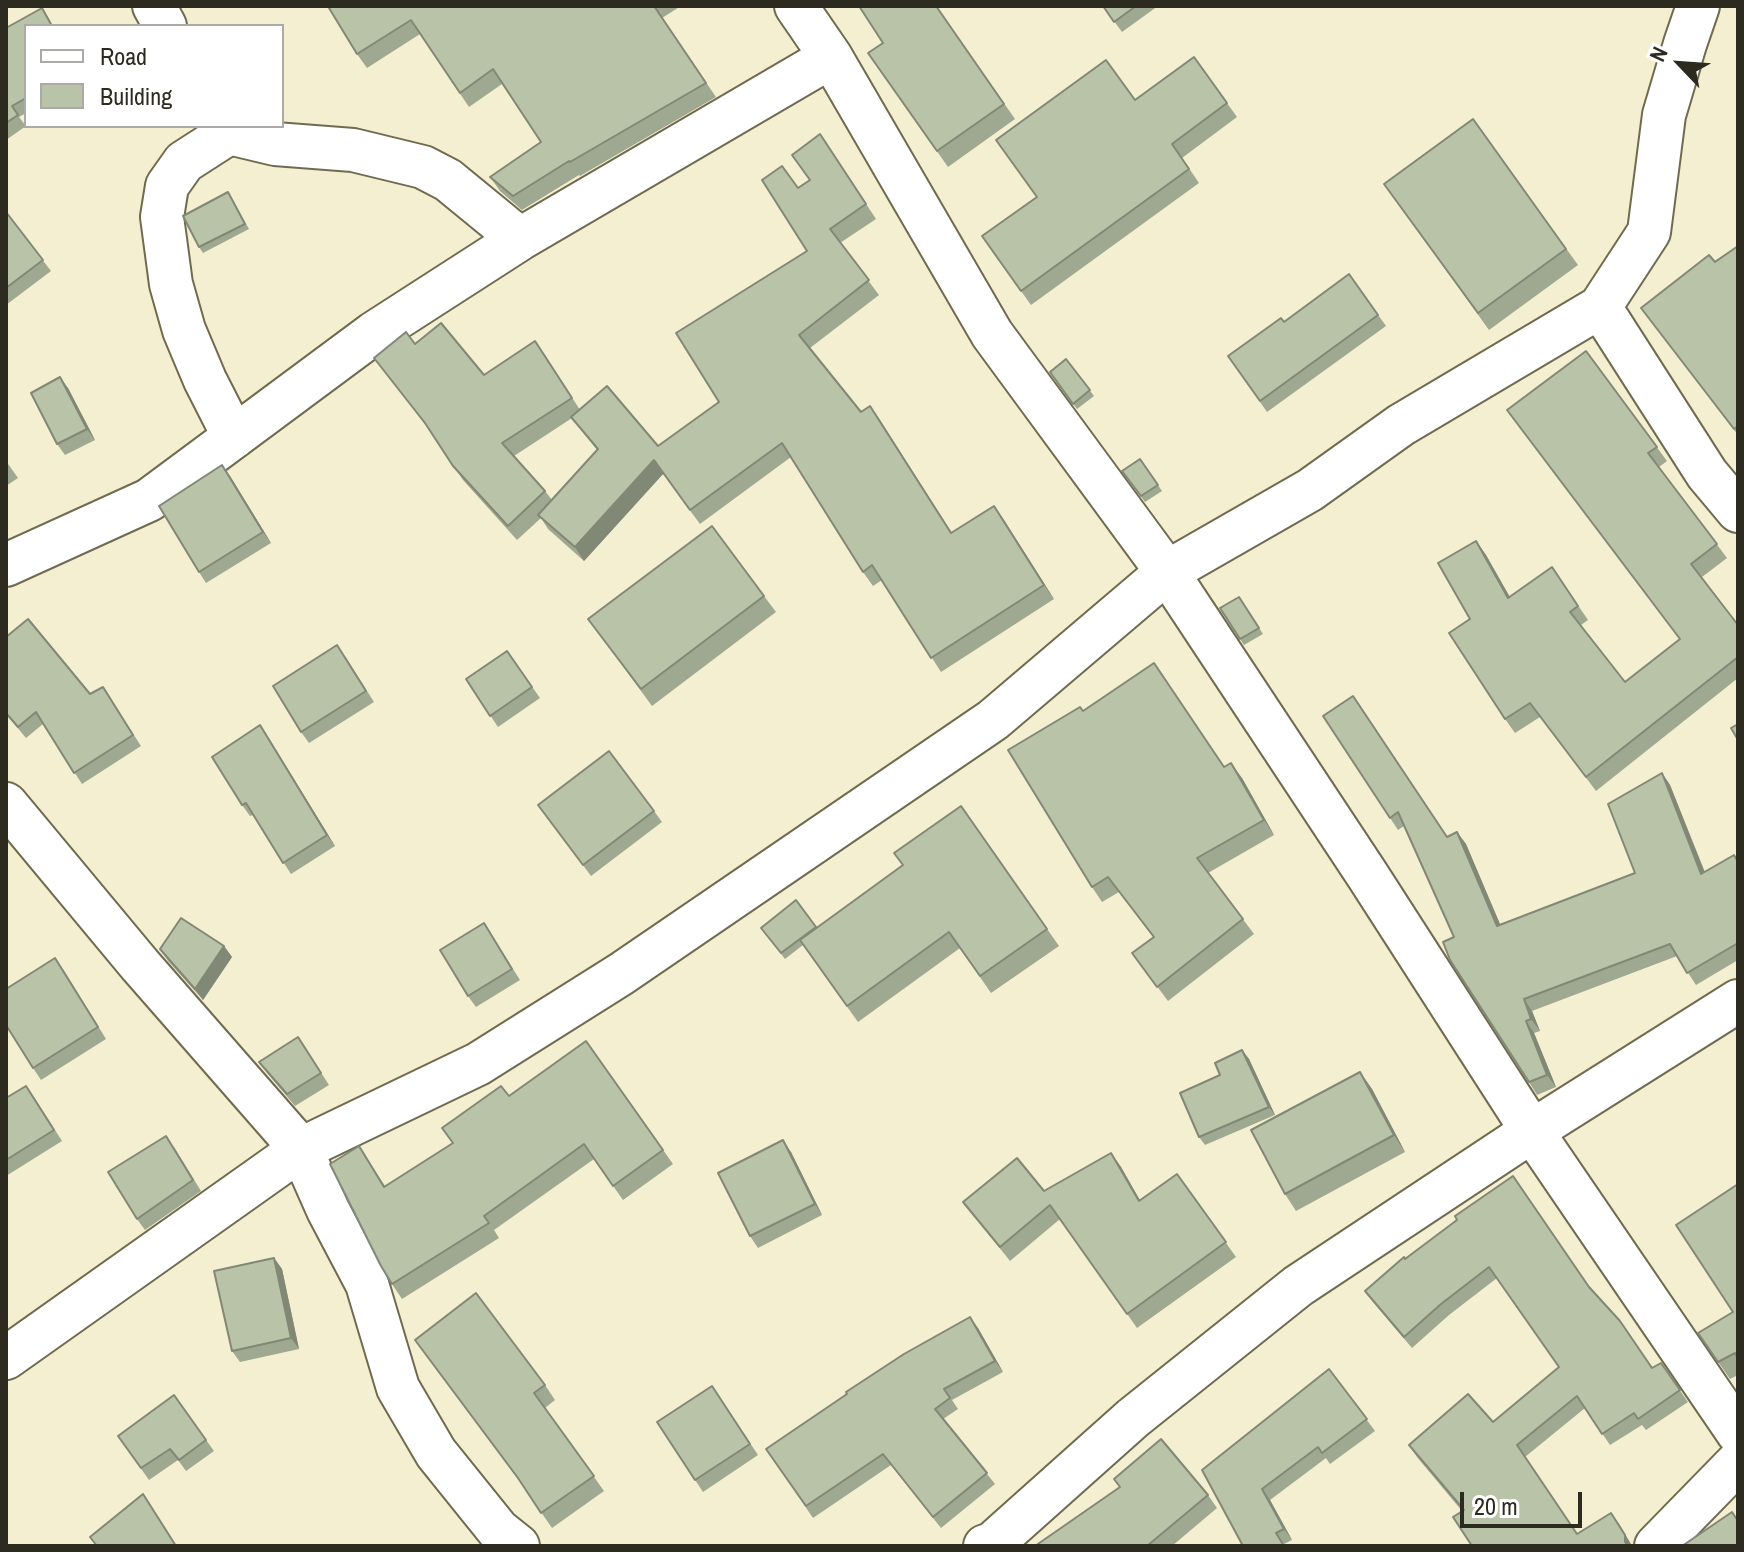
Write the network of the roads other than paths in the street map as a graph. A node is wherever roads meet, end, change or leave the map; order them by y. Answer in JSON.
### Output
{"nodes":[{"id":1,"x":154,"y":6,"type":"edge"},
{"id":2,"x":796,"y":6,"type":"edge"},
{"id":3,"x":1698,"y":6,"type":"edge"},
{"id":4,"x":164,"y":24,"type":"edge"},
{"id":5,"x":831,"y":57,"type":"junction"},
{"id":6,"x":227,"y":129,"type":"edge"},
{"id":7,"x":520,"y":239,"type":"junction"},
{"id":8,"x":1600,"y":307,"type":"junction"},
{"id":9,"x":234,"y":437,"type":"junction"},
{"id":10,"x":1738,"y":511,"type":"edge"},
{"id":11,"x":6,"y":565,"type":"edge"},
{"id":12,"x":1167,"y":572,"type":"junction"},
{"id":13,"x":6,"y":804,"type":"edge"},
{"id":14,"x":1738,"y":1001,"type":"edge"},
{"id":15,"x":1532,"y":1131,"type":"junction"},
{"id":16,"x":301,"y":1149,"type":"junction"},
{"id":17,"x":6,"y":1358,"type":"edge"},
{"id":18,"x":1738,"y":1433,"type":"edge"},
{"id":19,"x":1738,"y":1462,"type":"edge"},
{"id":20,"x":518,"y":1546,"type":"edge"},
{"id":21,"x":985,"y":1546,"type":"edge"},
{"id":22,"x":1656,"y":1546,"type":"edge"}],
"edges":[{"from":1,"to":4,"type":"street"},
{"from":2,"to":5,"type":"street"},
{"from":3,"to":8,"type":"street"},
{"from":5,"to":7,"type":"street"},
{"from":5,"to":12,"type":"street"},
{"from":6,"to":7,"type":"street"},
{"from":6,"to":9,"type":"street"},
{"from":7,"to":9,"type":"street"},
{"from":8,"to":10,"type":"street"},
{"from":8,"to":12,"type":"street"},
{"from":9,"to":11,"type":"street"},
{"from":12,"to":15,"type":"street"},
{"from":12,"to":16,"type":"street"},
{"from":13,"to":16,"type":"street"},
{"from":14,"to":15,"type":"street"},
{"from":15,"to":18,"type":"street"},
{"from":15,"to":21,"type":"street"},
{"from":16,"to":17,"type":"street"},
{"from":16,"to":20,"type":"street"},
{"from":19,"to":22,"type":"street"}]}
